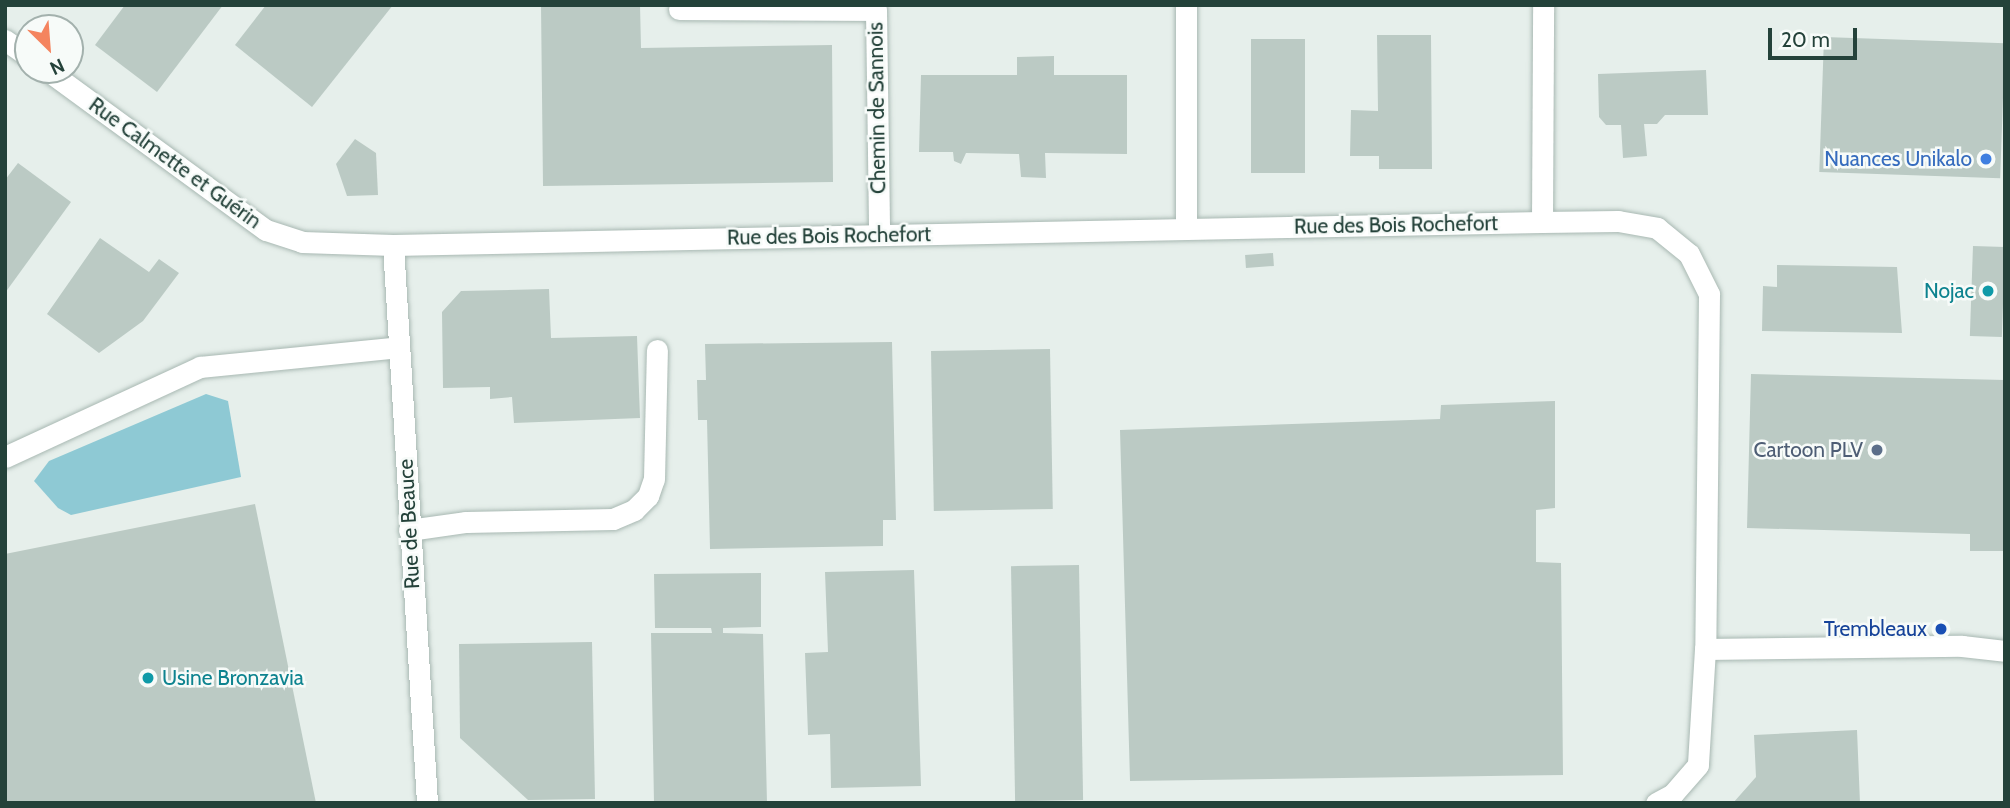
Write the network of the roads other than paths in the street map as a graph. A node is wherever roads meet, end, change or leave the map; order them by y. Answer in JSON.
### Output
{"nodes":[{"id":1,"x":1186,"y":5,"type":"edge"},
{"id":2,"x":1543,"y":5,"type":"edge"},
{"id":3,"x":679,"y":9,"type":"dead end"},
{"id":4,"x":66,"y":84,"type":"edge"},
{"id":5,"x":1542,"y":222,"type":"junction"},
{"id":6,"x":1186,"y":229,"type":"junction"},
{"id":7,"x":879,"y":235,"type":"junction"},
{"id":8,"x":393,"y":244,"type":"junction"},
{"id":9,"x":399,"y":347,"type":"junction"},
{"id":10,"x":657,"y":350,"type":"dead end"},
{"id":11,"x":5,"y":457,"type":"edge"},
{"id":12,"x":409,"y":530,"type":"junction"},
{"id":13,"x":2005,"y":639,"type":"edge"},
{"id":14,"x":1962,"y":646,"type":"junction"},
{"id":15,"x":1704,"y":649,"type":"junction"},
{"id":16,"x":2005,"y":651,"type":"edge"},
{"id":17,"x":428,"y":803,"type":"edge"},
{"id":18,"x":1656,"y":803,"type":"edge"}],
"edges":[{"from":1,"to":6,"type":"street"},
{"from":2,"to":5,"type":"street"},
{"from":3,"to":7,"type":"street","name":"Chemin de Sannois"},
{"from":4,"to":8,"type":"street","name":"Rue Calmette et Guérin"},
{"from":5,"to":6,"type":"street","name":"Rue des Bois Rochefort"},
{"from":5,"to":15,"type":"street","name":"Rue des Bois Rochefort"},
{"from":6,"to":7,"type":"street","name":"Rue des Bois Rochefort"},
{"from":7,"to":8,"type":"street","name":"Rue des Bois Rochefort"},
{"from":8,"to":9,"type":"street","name":"Rue de Beauce"},
{"from":9,"to":11,"type":"street"},
{"from":9,"to":12,"type":"street","name":"Rue de Beauce"},
{"from":10,"to":12,"type":"street"},
{"from":12,"to":17,"type":"street","name":"Rue de Beauce"},
{"from":13,"to":14,"type":"street"},
{"from":14,"to":15,"type":"street"},
{"from":14,"to":16,"type":"street"},
{"from":15,"to":18,"type":"street"}]}
